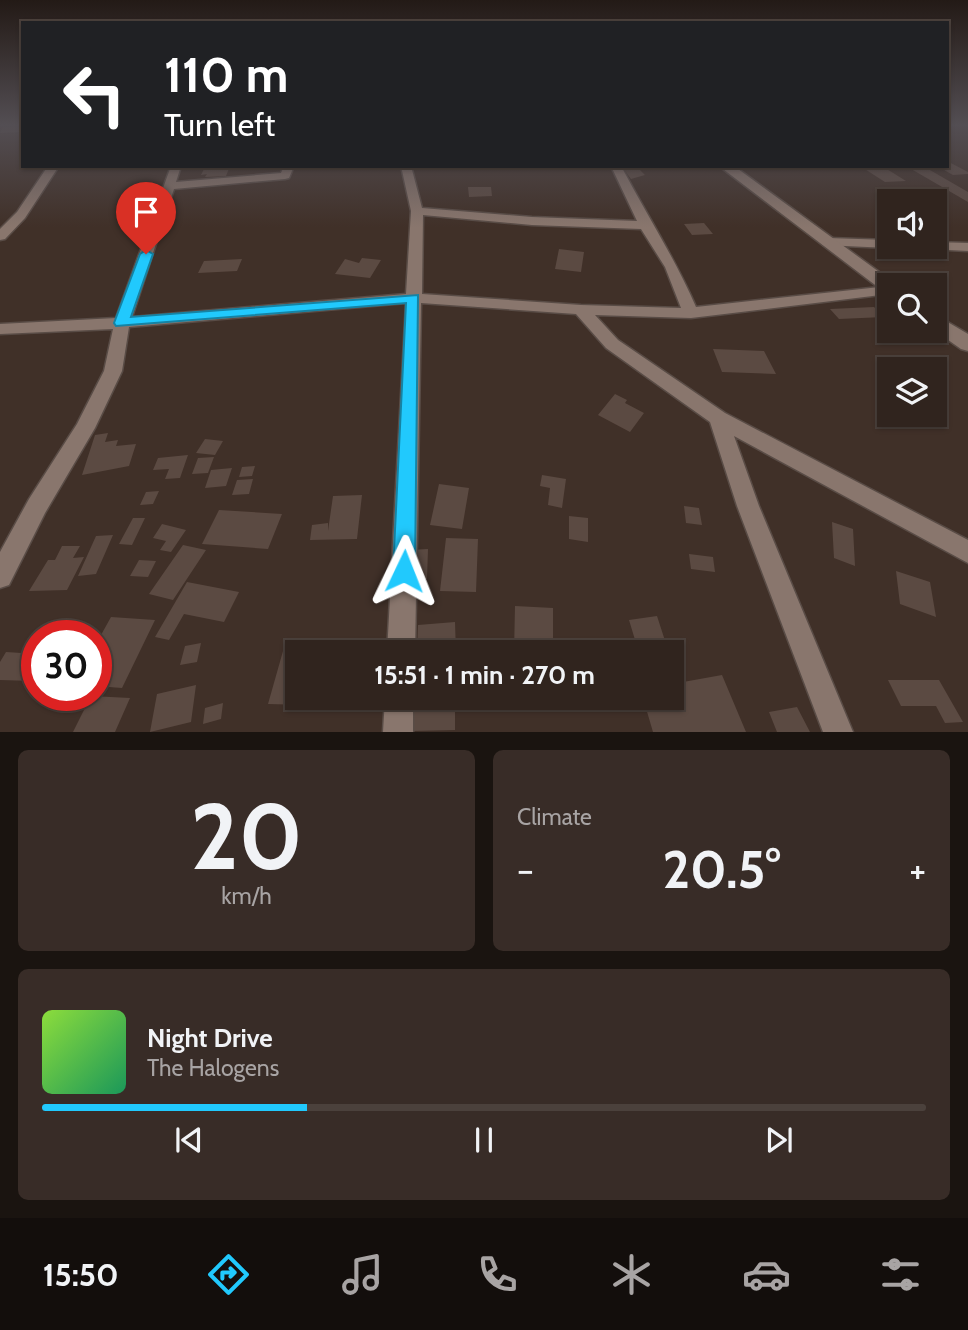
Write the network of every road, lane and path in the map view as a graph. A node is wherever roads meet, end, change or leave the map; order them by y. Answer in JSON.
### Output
{"nodes":[{"id":1,"x":53,"y":168,"type":"edge"},
{"id":2,"x":176,"y":168,"type":"edge"},
{"id":3,"x":288,"y":168,"type":"edge"},
{"id":4,"x":406,"y":168,"type":"edge"},
{"id":5,"x":617,"y":168,"type":"edge"},
{"id":6,"x":727,"y":168,"type":"edge"},
{"id":7,"x":171,"y":186,"type":"junction"},
{"id":8,"x":417,"y":211,"type":"junction"},
{"id":9,"x":645,"y":225,"type":"junction"},
{"id":10,"x":0,"y":236,"type":"edge"},
{"id":11,"x":828,"y":242,"type":"junction"},
{"id":12,"x":877,"y":244,"type":"edge"},
{"id":13,"x":947,"y":246,"type":"edge"},
{"id":14,"x":968,"y":247,"type":"edge"},
{"id":15,"x":877,"y":280,"type":"edge"},
{"id":16,"x":877,"y":290,"type":"edge"},
{"id":17,"x":413,"y":298,"type":"junction"},
{"id":18,"x":581,"y":310,"type":"junction"},
{"id":19,"x":691,"y":313,"type":"junction"},
{"id":20,"x":122,"y":323,"type":"junction"},
{"id":21,"x":0,"y":329,"type":"edge"},
{"id":22,"x":947,"y":329,"type":"edge"},
{"id":23,"x":968,"y":344,"type":"edge"},
{"id":24,"x":718,"y":418,"type":"junction"},
{"id":25,"x":968,"y":552,"type":"edge"},
{"id":26,"x":0,"y":576,"type":"edge"},
{"id":27,"x":401,"y":640,"type":"edge"},
{"id":28,"x":399,"y":710,"type":"edge"},
{"id":29,"x":398,"y":732,"type":"edge"},
{"id":30,"x":838,"y":732,"type":"edge"}],
"edges":[{"from":1,"to":10,"type":"street"},
{"from":2,"to":7,"type":"street"},
{"from":3,"to":7,"type":"street"},
{"from":4,"to":8,"type":"street"},
{"from":5,"to":9,"type":"street"},
{"from":6,"to":11,"type":"main road"},
{"from":7,"to":20,"type":"street"},
{"from":8,"to":9,"type":"street"},
{"from":8,"to":17,"type":"street"},
{"from":9,"to":19,"type":"street"},
{"from":11,"to":12,"type":"street"},
{"from":11,"to":15,"type":"main road"},
{"from":13,"to":14,"type":"street"},
{"from":16,"to":19,"type":"street"},
{"from":17,"to":18,"type":"street"},
{"from":17,"to":20,"type":"street"},
{"from":17,"to":27,"type":"street"},
{"from":18,"to":19,"type":"street"},
{"from":18,"to":24,"type":"street"},
{"from":20,"to":21,"type":"street"},
{"from":20,"to":26,"type":"street"},
{"from":22,"to":23,"type":"main road"},
{"from":24,"to":25,"type":"street"},
{"from":24,"to":30,"type":"street"},
{"from":28,"to":29,"type":"street"}]}
